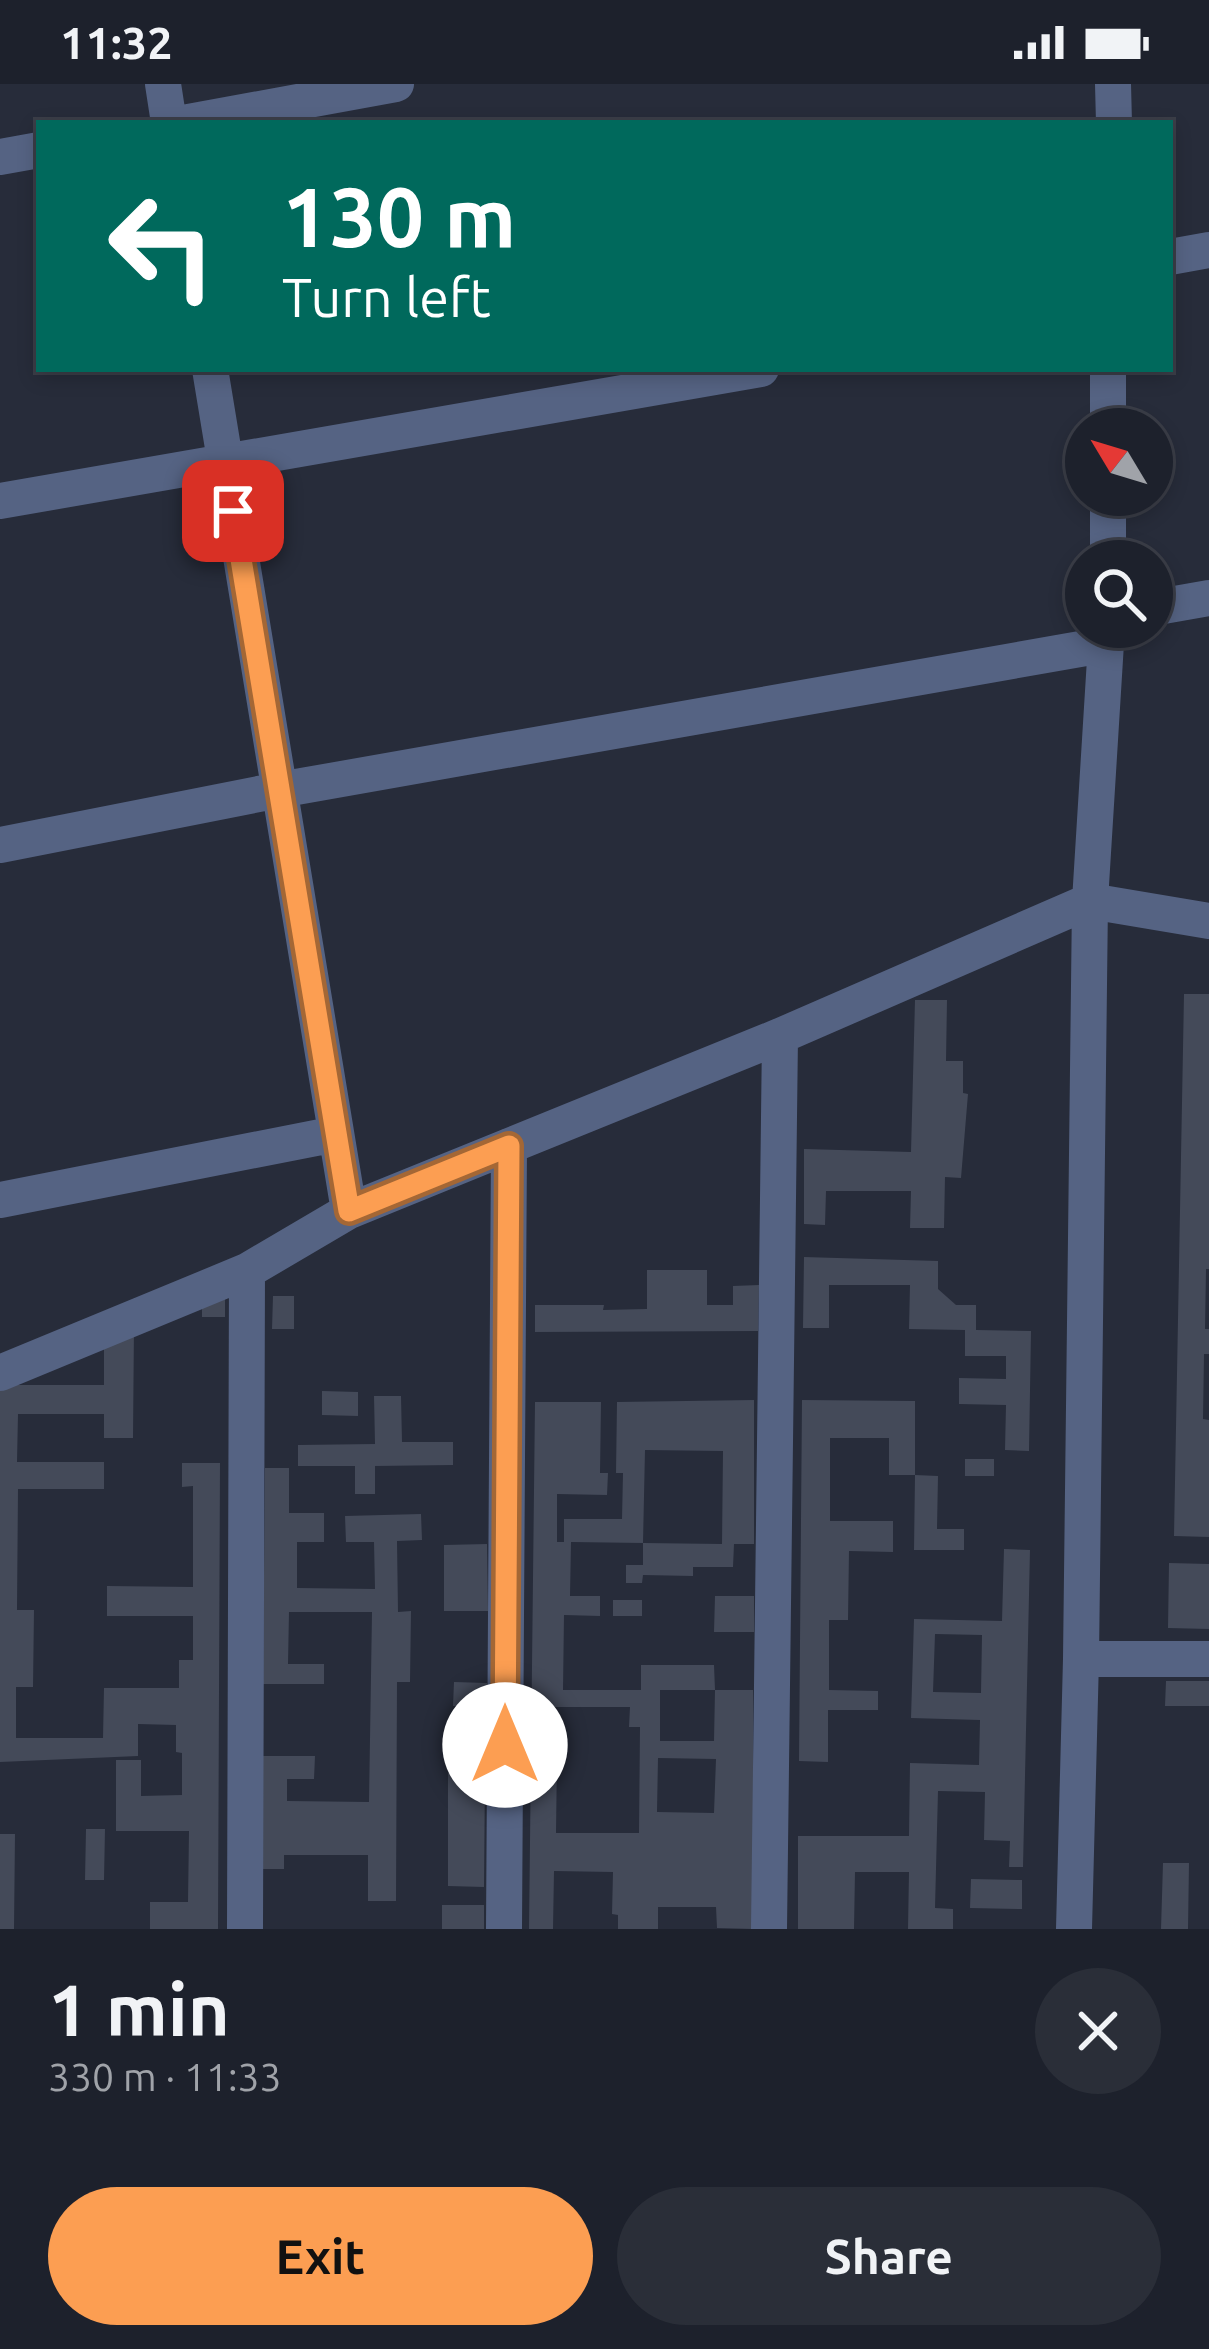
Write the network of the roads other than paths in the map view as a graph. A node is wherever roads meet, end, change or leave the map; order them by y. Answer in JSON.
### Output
{"nodes":[{"id":1,"x":163,"y":84,"type":"edge"},
{"id":2,"x":396,"y":84,"type":"edge"},
{"id":3,"x":1114,"y":84,"type":"edge"},
{"id":4,"x":169,"y":120,"type":"edge"},
{"id":5,"x":200,"y":120,"type":"edge"},
{"id":6,"x":1114,"y":120,"type":"edge"},
{"id":7,"x":36,"y":151,"type":"edge"},
{"id":8,"x":0,"y":157,"type":"edge"},
{"id":9,"x":1209,"y":250,"type":"edge"},
{"id":10,"x":1173,"y":256,"type":"edge"},
{"id":11,"x":210,"y":372,"type":"edge"},
{"id":12,"x":744,"y":372,"type":"edge"},
{"id":13,"x":1108,"y":372,"type":"edge"},
{"id":14,"x":1108,"y":408,"type":"edge"},
{"id":15,"x":226,"y":465,"type":"junction"},
{"id":16,"x":0,"y":502,"type":"edge"},
{"id":17,"x":1209,"y":598,"type":"edge"},
{"id":18,"x":1173,"y":604,"type":"edge"},
{"id":19,"x":1065,"y":643,"type":"edge"},
{"id":20,"x":1104,"y":648,"type":"edge"},
{"id":21,"x":280,"y":790,"type":"junction"},
{"id":22,"x":0,"y":845,"type":"edge"},
{"id":23,"x":1090,"y":902,"type":"junction"},
{"id":24,"x":1209,"y":921,"type":"edge"},
{"id":25,"x":780,"y":1036,"type":"junction"},
{"id":26,"x":336,"y":1134,"type":"junction"},
{"id":27,"x":509,"y":1146,"type":"junction"},
{"id":28,"x":0,"y":1200,"type":"edge"},
{"id":29,"x":349,"y":1211,"type":"junction"},
{"id":30,"x":247,"y":1271,"type":"junction"},
{"id":31,"x":0,"y":1372,"type":"edge"},
{"id":32,"x":1209,"y":1658,"type":"edge"},
{"id":33,"x":1082,"y":1659,"type":"junction"},
{"id":34,"x":244,"y":1929,"type":"edge"},
{"id":35,"x":504,"y":1929,"type":"edge"},
{"id":36,"x":769,"y":1929,"type":"edge"},
{"id":37,"x":1074,"y":1929,"type":"edge"}],
"edges":[{"from":1,"to":4,"type":"street"},
{"from":2,"to":5,"type":"street"},
{"from":3,"to":6,"type":"street"},
{"from":7,"to":8,"type":"street"},
{"from":9,"to":10,"type":"street"},
{"from":11,"to":15,"type":"street"},
{"from":12,"to":15,"type":"street"},
{"from":13,"to":14,"type":"street"},
{"from":15,"to":16,"type":"street"},
{"from":15,"to":21,"type":"street"},
{"from":17,"to":18,"type":"street"},
{"from":19,"to":21,"type":"street"},
{"from":20,"to":23,"type":"street"},
{"from":21,"to":22,"type":"street"},
{"from":21,"to":26,"type":"street"},
{"from":23,"to":24,"type":"street"},
{"from":23,"to":25,"type":"street"},
{"from":23,"to":33,"type":"street"},
{"from":25,"to":27,"type":"street"},
{"from":25,"to":36,"type":"street"},
{"from":26,"to":28,"type":"street"},
{"from":26,"to":29,"type":"street"},
{"from":27,"to":29,"type":"street"},
{"from":27,"to":35,"type":"street"},
{"from":29,"to":30,"type":"street"},
{"from":30,"to":31,"type":"street"},
{"from":30,"to":34,"type":"street"},
{"from":32,"to":33,"type":"street"},
{"from":33,"to":37,"type":"street"}]}
